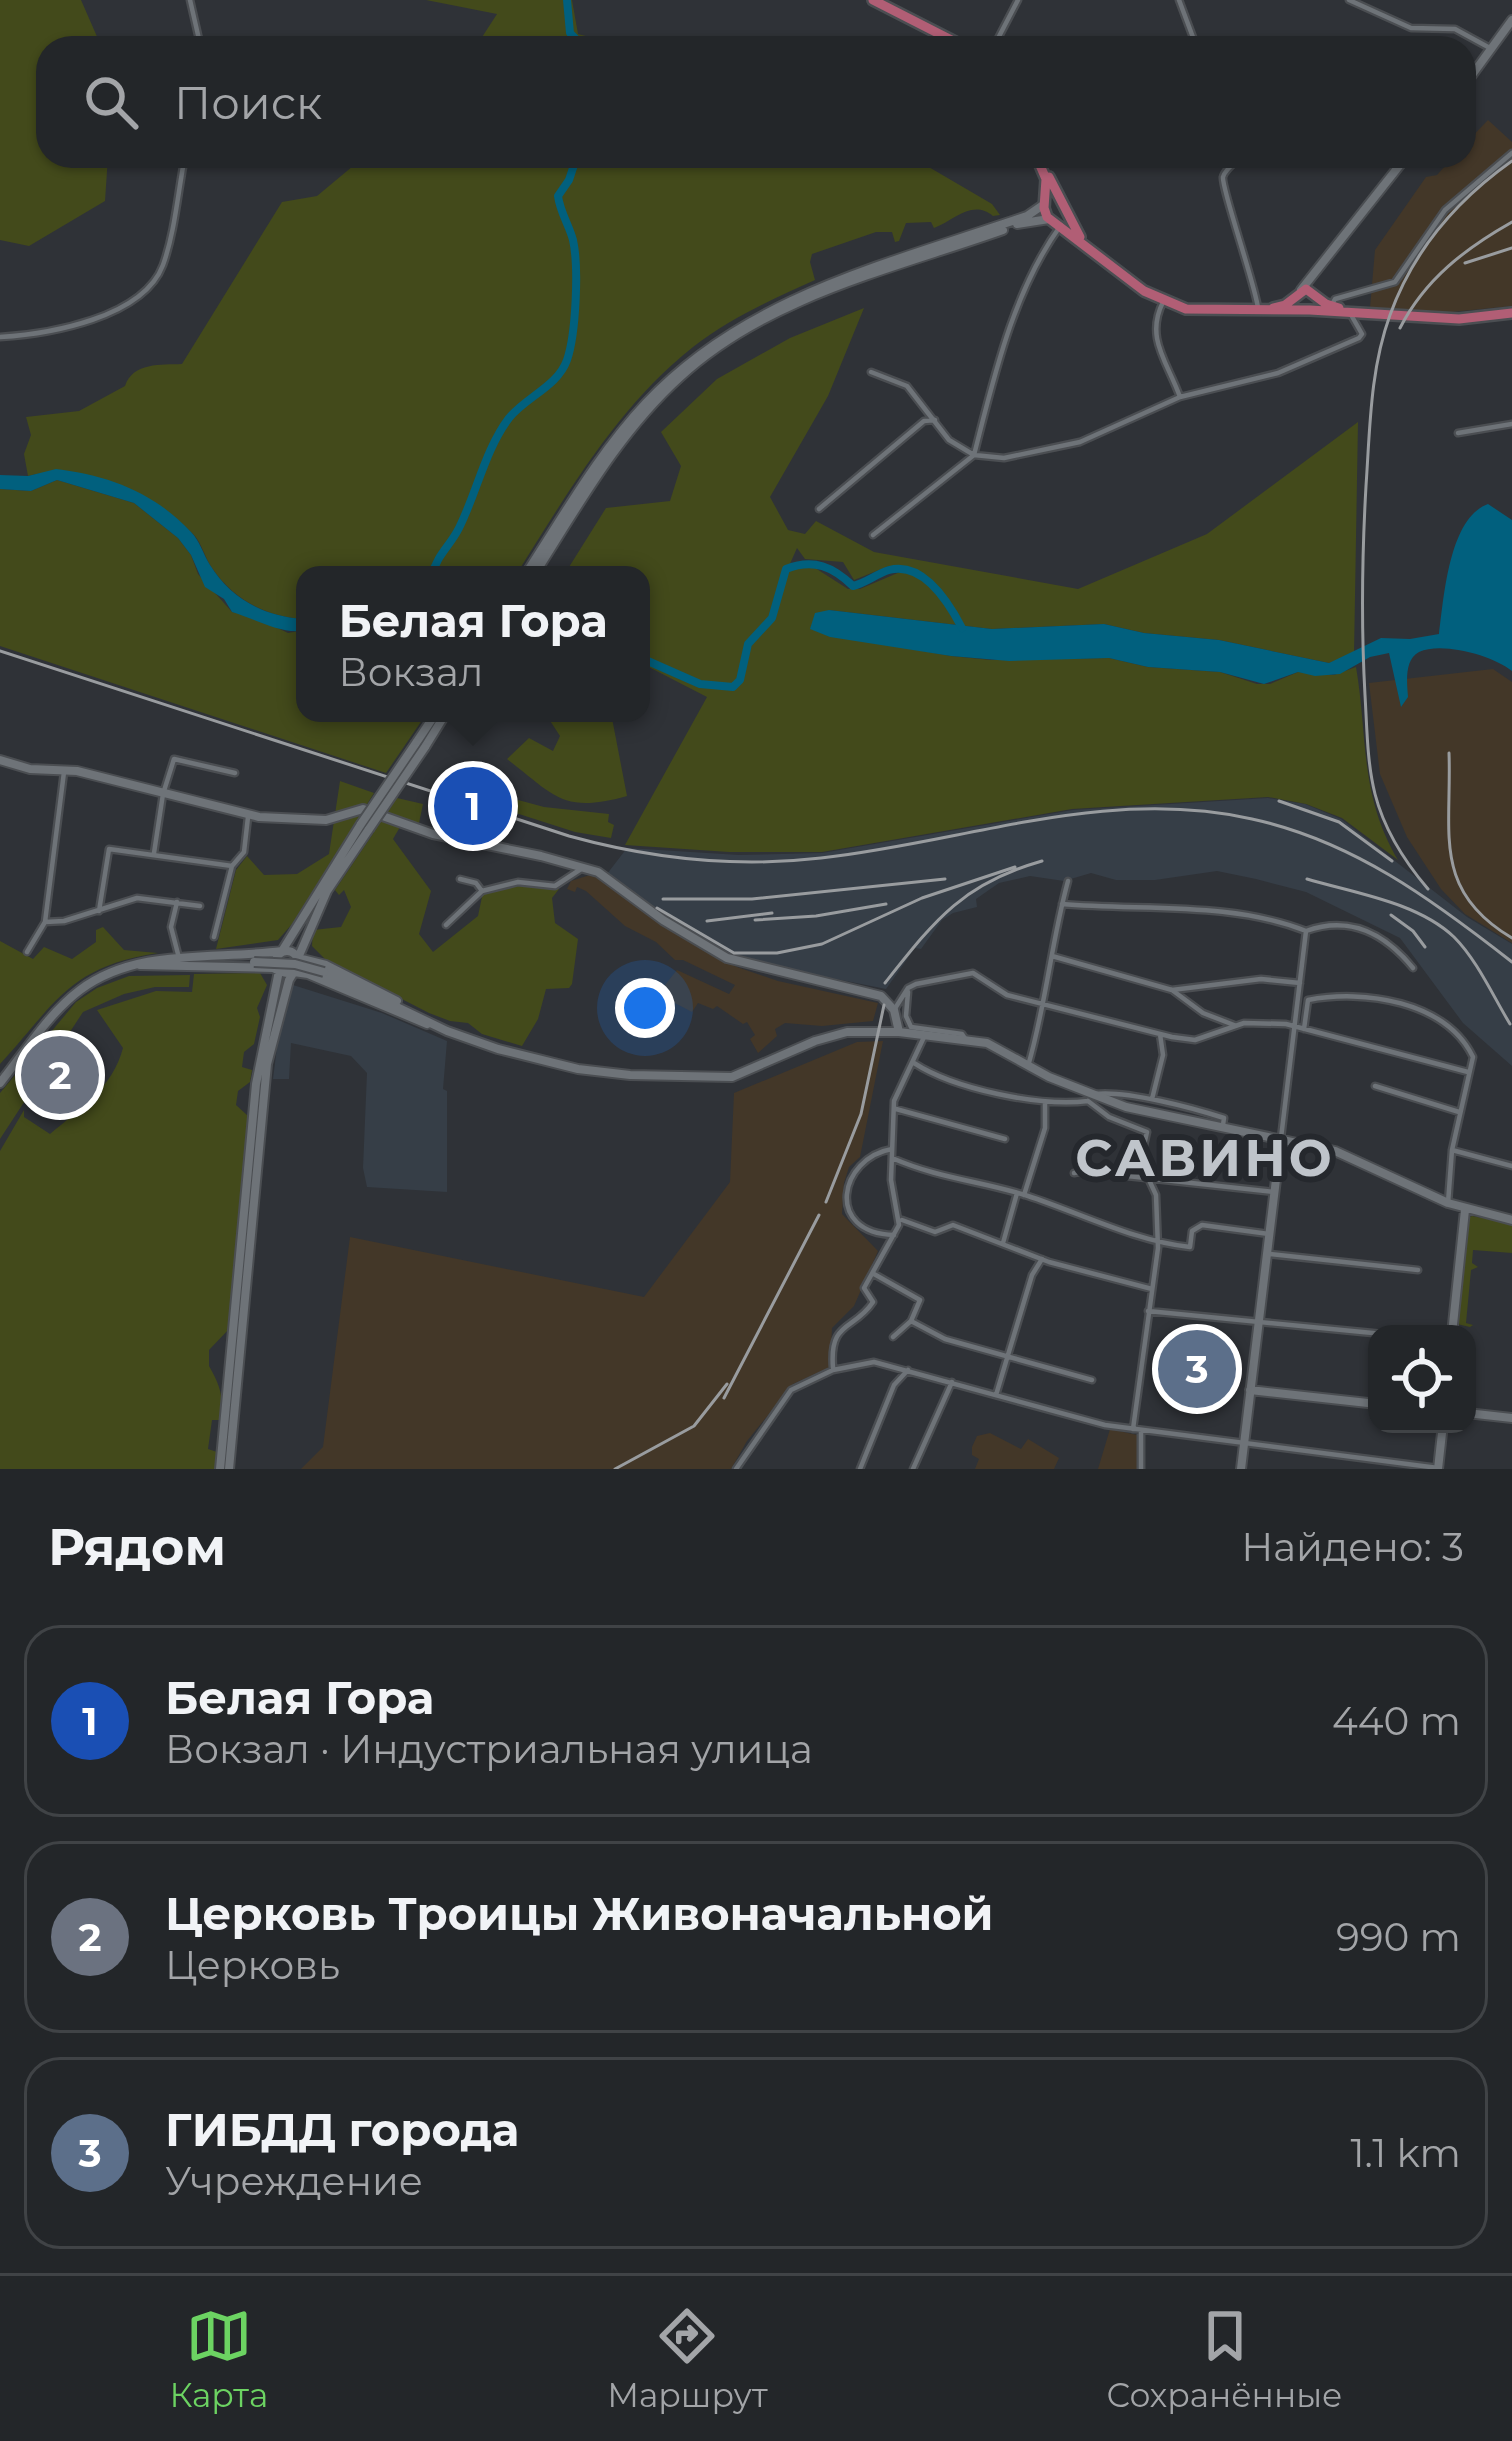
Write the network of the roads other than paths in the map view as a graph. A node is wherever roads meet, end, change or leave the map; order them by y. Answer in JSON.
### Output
{"nodes":[{"id":1,"x":190,"y":0,"type":"edge"},
{"id":2,"x":873,"y":0,"type":"edge"},
{"id":3,"x":884,"y":0,"type":"edge"},
{"id":4,"x":1018,"y":0,"type":"edge"},
{"id":5,"x":1179,"y":0,"type":"edge"},
{"id":6,"x":1349,"y":0,"type":"edge"},
{"id":7,"x":1512,"y":20,"type":"edge"},
{"id":8,"x":198,"y":36,"type":"edge"},
{"id":9,"x":946,"y":36,"type":"edge"},
{"id":10,"x":948,"y":36,"type":"edge"},
{"id":11,"x":999,"y":36,"type":"edge"},
{"id":12,"x":1192,"y":36,"type":"edge"},
{"id":13,"x":1468,"y":36,"type":"edge"},
{"id":14,"x":1476,"y":41,"type":"edge"},
{"id":15,"x":1491,"y":49,"type":"junction"},
{"id":16,"x":1476,"y":70,"type":"edge"},
{"id":17,"x":1512,"y":152,"type":"edge"},
{"id":18,"x":182,"y":168,"type":"edge"},
{"id":19,"x":1042,"y":168,"type":"edge"},
{"id":20,"x":1044,"y":168,"type":"edge"},
{"id":21,"x":1229,"y":168,"type":"edge"},
{"id":22,"x":1397,"y":168,"type":"edge"},
{"id":23,"x":1046,"y":203,"type":"junction"},
{"id":24,"x":1063,"y":204,"type":"junction"},
{"id":25,"x":1055,"y":221,"type":"junction"},
{"id":26,"x":1319,"y":266,"type":"junction"},
{"id":27,"x":1298,"y":294,"type":"junction"},
{"id":28,"x":1316,"y":295,"type":"junction"},
{"id":29,"x":1164,"y":302,"type":"junction"},
{"id":30,"x":1331,"y":306,"type":"junction"},
{"id":31,"x":1258,"y":308,"type":"junction"},
{"id":32,"x":1307,"y":310,"type":"junction"},
{"id":33,"x":1512,"y":311,"type":"edge"},
{"id":34,"x":1351,"y":313,"type":"junction"},
{"id":35,"x":0,"y":337,"type":"edge"},
{"id":36,"x":871,"y":372,"type":"dead end"},
{"id":37,"x":1180,"y":397,"type":"junction"},
{"id":38,"x":934,"y":420,"type":"junction"},
{"id":39,"x":1512,"y":424,"type":"edge"},
{"id":40,"x":1458,"y":433,"type":"dead end"},
{"id":41,"x":974,"y":455,"type":"junction"},
{"id":42,"x":819,"y":509,"type":"dead end"},
{"id":43,"x":873,"y":536,"type":"dead end"},
{"id":44,"x":536,"y":566,"type":"edge"},
{"id":45,"x":536,"y":566,"type":"edge"},
{"id":46,"x":432,"y":722,"type":"edge"},
{"id":47,"x":439,"y":722,"type":"edge"},
{"id":48,"x":421,"y":745,"type":"junction"},
{"id":49,"x":0,"y":760,"type":"edge"},
{"id":50,"x":64,"y":770,"type":"junction"},
{"id":51,"x":235,"y":773,"type":"dead end"},
{"id":52,"x":164,"y":794,"type":"junction"},
{"id":53,"x":248,"y":815,"type":"junction"},
{"id":54,"x":365,"y":827,"type":"junction"},
{"id":55,"x":154,"y":853,"type":"junction"},
{"id":56,"x":232,"y":866,"type":"junction"},
{"id":57,"x":581,"y":869,"type":"junction"},
{"id":58,"x":460,"y":879,"type":"dead end"},
{"id":59,"x":1068,"y":881,"type":"dead end"},
{"id":60,"x":482,"y":891,"type":"junction"},
{"id":61,"x":177,"y":902,"type":"junction"},
{"id":62,"x":1062,"y":904,"type":"junction"},
{"id":63,"x":200,"y":906,"type":"dead end"},
{"id":64,"x":99,"y":911,"type":"junction"},
{"id":65,"x":45,"y":922,"type":"junction"},
{"id":66,"x":446,"y":925,"type":"dead end"},
{"id":67,"x":308,"y":927,"type":"junction"},
{"id":68,"x":1306,"y":931,"type":"junction"},
{"id":69,"x":214,"y":937,"type":"dead end"},
{"id":70,"x":282,"y":951,"type":"junction"},
{"id":71,"x":27,"y":952,"type":"dead end"},
{"id":72,"x":1052,"y":956,"type":"junction"},
{"id":73,"x":179,"y":958,"type":"junction"},
{"id":74,"x":298,"y":958,"type":"junction"},
{"id":75,"x":140,"y":965,"type":"junction"},
{"id":76,"x":257,"y":965,"type":"junction"},
{"id":77,"x":1413,"y":968,"type":"dead end"},
{"id":78,"x":325,"y":969,"type":"junction"},
{"id":79,"x":279,"y":971,"type":"junction"},
{"id":80,"x":294,"y":972,"type":"junction"},
{"id":81,"x":333,"y":983,"type":"junction"},
{"id":82,"x":1300,"y":983,"type":"junction"},
{"id":83,"x":908,"y":988,"type":"junction"},
{"id":84,"x":1172,"y":990,"type":"junction"},
{"id":85,"x":280,"y":995,"type":"junction"},
{"id":86,"x":1042,"y":1004,"type":"junction"},
{"id":87,"x":894,"y":1010,"type":"junction"},
{"id":88,"x":1235,"y":1025,"type":"junction"},
{"id":89,"x":440,"y":1027,"type":"junction"},
{"id":90,"x":1300,"y":1028,"type":"junction"},
{"id":91,"x":899,"y":1032,"type":"junction"},
{"id":92,"x":1160,"y":1034,"type":"junction"},
{"id":93,"x":926,"y":1035,"type":"junction"},
{"id":94,"x":268,"y":1036,"type":"junction"},
{"id":95,"x":966,"y":1040,"type":"junction"},
{"id":96,"x":914,"y":1063,"type":"junction"},
{"id":97,"x":1028,"y":1066,"type":"junction"},
{"id":98,"x":1468,"y":1072,"type":"junction"},
{"id":99,"x":0,"y":1083,"type":"edge"},
{"id":100,"x":1376,"y":1085,"type":"dead end"},
{"id":101,"x":1090,"y":1098,"type":"junction"},
{"id":102,"x":1151,"y":1100,"type":"junction"},
{"id":103,"x":1045,"y":1102,"type":"junction"},
{"id":104,"x":896,"y":1109,"type":"junction"},
{"id":105,"x":1459,"y":1112,"type":"junction"},
{"id":106,"x":1222,"y":1127,"type":"junction"},
{"id":107,"x":1281,"y":1138,"type":"junction"},
{"id":108,"x":1004,"y":1139,"type":"dead end"},
{"id":109,"x":892,"y":1149,"type":"junction"},
{"id":110,"x":1453,"y":1150,"type":"junction"},
{"id":111,"x":892,"y":1158,"type":"junction"},
{"id":112,"x":1512,"y":1166,"type":"edge"},
{"id":113,"x":1073,"y":1173,"type":"dead end"},
{"id":114,"x":1149,"y":1177,"type":"junction"},
{"id":115,"x":1274,"y":1192,"type":"junction"},
{"id":116,"x":1020,"y":1194,"type":"junction"},
{"id":117,"x":1448,"y":1203,"type":"junction"},
{"id":118,"x":1465,"y":1210,"type":"junction"},
{"id":119,"x":900,"y":1219,"type":"junction"},
{"id":120,"x":1512,"y":1220,"type":"edge"},
{"id":121,"x":894,"y":1234,"type":"junction"},
{"id":122,"x":1269,"y":1234,"type":"junction"},
{"id":123,"x":1004,"y":1243,"type":"junction"},
{"id":124,"x":1156,"y":1243,"type":"junction"},
{"id":125,"x":1266,"y":1254,"type":"junction"},
{"id":126,"x":1042,"y":1259,"type":"junction"},
{"id":127,"x":1418,"y":1270,"type":"dead end"},
{"id":128,"x":873,"y":1273,"type":"junction"},
{"id":129,"x":1152,"y":1289,"type":"junction"},
{"id":130,"x":1148,"y":1311,"type":"junction"},
{"id":131,"x":910,"y":1322,"type":"junction"},
{"id":132,"x":1258,"y":1322,"type":"junction"},
{"id":133,"x":1453,"y":1325,"type":"edge"},
{"id":134,"x":1368,"y":1333,"type":"edge"},
{"id":135,"x":892,"y":1337,"type":"dead end"},
{"id":136,"x":1007,"y":1358,"type":"junction"},
{"id":137,"x":833,"y":1370,"type":"junction"},
{"id":138,"x":908,"y":1370,"type":"junction"},
{"id":139,"x":1092,"y":1380,"type":"dead end"},
{"id":140,"x":952,"y":1382,"type":"junction"},
{"id":141,"x":1250,"y":1390,"type":"junction"},
{"id":142,"x":996,"y":1395,"type":"junction"},
{"id":143,"x":1368,"y":1403,"type":"edge"},
{"id":144,"x":1476,"y":1414,"type":"edge"},
{"id":145,"x":1512,"y":1418,"type":"edge"},
{"id":146,"x":1137,"y":1429,"type":"junction"},
{"id":147,"x":1442,"y":1433,"type":"edge"},
{"id":148,"x":1244,"y":1442,"type":"junction"},
{"id":149,"x":1438,"y":1468,"type":"edge"},
{"id":150,"x":220,"y":1469,"type":"edge"},
{"id":151,"x":230,"y":1469,"type":"edge"},
{"id":152,"x":736,"y":1469,"type":"edge"},
{"id":153,"x":860,"y":1469,"type":"edge"},
{"id":154,"x":913,"y":1469,"type":"edge"},
{"id":155,"x":1141,"y":1469,"type":"edge"},
{"id":156,"x":1241,"y":1469,"type":"edge"}],
"edges":[{"from":1,"to":8,"type":"street"},
{"from":2,"to":9,"type":"main road"},
{"from":3,"to":10,"type":"main road"},
{"from":4,"to":11,"type":"street"},
{"from":5,"to":12,"type":"street"},
{"from":6,"to":13,"type":"street"},
{"from":7,"to":15,"type":"main road"},
{"from":14,"to":15,"type":"street"},
{"from":15,"to":16,"type":"main road"},
{"from":17,"to":30,"type":"street"},
{"from":18,"to":35,"type":"street"},
{"from":19,"to":23,"type":"main road"},
{"from":20,"to":24,"type":"main road"},
{"from":21,"to":31,"type":"street"},
{"from":22,"to":26,"type":"main road"},
{"from":23,"to":24,"type":"main road"},
{"from":23,"to":25,"type":"main road"},
{"from":23,"to":44,"type":"main road"},
{"from":24,"to":25,"type":"main road"},
{"from":24,"to":31,"type":"main road"},
{"from":25,"to":29,"type":"main road"},
{"from":25,"to":41,"type":"street"},
{"from":25,"to":45,"type":"main road"},
{"from":26,"to":27,"type":"main road"},
{"from":26,"to":28,"type":"main road"},
{"from":27,"to":28,"type":"main road"},
{"from":27,"to":31,"type":"main road"},
{"from":27,"to":32,"type":"main road"},
{"from":28,"to":30,"type":"main road"},
{"from":28,"to":32,"type":"main road"},
{"from":29,"to":32,"type":"main road"},
{"from":29,"to":37,"type":"street"},
{"from":30,"to":33,"type":"main road"},
{"from":32,"to":34,"type":"main road"},
{"from":33,"to":34,"type":"main road"},
{"from":34,"to":37,"type":"street"},
{"from":36,"to":38,"type":"street"},
{"from":37,"to":41,"type":"street"},
{"from":38,"to":41,"type":"street"},
{"from":38,"to":42,"type":"street"},
{"from":39,"to":40,"type":"street"},
{"from":41,"to":43,"type":"street"},
{"from":46,"to":48,"type":"main road"},
{"from":47,"to":48,"type":"main road"},
{"from":48,"to":54,"type":"main road","bridge":true},
{"from":49,"to":50,"type":"main road"},
{"from":50,"to":52,"type":"main road"},
{"from":50,"to":65,"type":"street"},
{"from":51,"to":52,"type":"street"},
{"from":52,"to":53,"type":"main road"},
{"from":52,"to":55,"type":"street"},
{"from":53,"to":56,"type":"street"},
{"from":53,"to":57,"type":"main road"},
{"from":54,"to":67,"type":"main road"},
{"from":54,"to":70,"type":"main road"},
{"from":55,"to":56,"type":"street"},
{"from":55,"to":64,"type":"street"},
{"from":56,"to":69,"type":"street"},
{"from":57,"to":60,"type":"street"},
{"from":57,"to":87,"type":"main road"},
{"from":58,"to":60,"type":"street"},
{"from":59,"to":62,"type":"street"},
{"from":60,"to":66,"type":"street"},
{"from":61,"to":63,"type":"street"},
{"from":61,"to":64,"type":"street"},
{"from":61,"to":73,"type":"street"},
{"from":62,"to":68,"type":"street"},
{"from":62,"to":72,"type":"street"},
{"from":64,"to":65,"type":"street"},
{"from":65,"to":71,"type":"street"},
{"from":67,"to":74,"type":"main road"},
{"from":67,"to":78,"type":"main road"},
{"from":68,"to":77,"type":"street"},
{"from":68,"to":82,"type":"street"},
{"from":70,"to":73,"type":"main road"},
{"from":70,"to":74,"type":"main road"},
{"from":70,"to":79,"type":"main road"},
{"from":72,"to":84,"type":"street"},
{"from":72,"to":86,"type":"street"},
{"from":73,"to":75,"type":"main road"},
{"from":74,"to":78,"type":"main road"},
{"from":74,"to":80,"type":"main road"},
{"from":75,"to":76,"type":"main road"},
{"from":75,"to":99,"type":"main road"},
{"from":76,"to":78,"type":"main road","bridge":true},
{"from":76,"to":79,"type":"main road"},
{"from":76,"to":85,"type":"main road"},
{"from":78,"to":89,"type":"main road"},
{"from":79,"to":80,"type":"main road"},
{"from":79,"to":85,"type":"main road"},
{"from":80,"to":81,"type":"main road"},
{"from":80,"to":85,"type":"main road"},
{"from":81,"to":85,"type":"main road"},
{"from":81,"to":89,"type":"main road"},
{"from":82,"to":84,"type":"street"},
{"from":82,"to":90,"type":"street"},
{"from":83,"to":86,"type":"street"},
{"from":83,"to":87,"type":"street"},
{"from":83,"to":95,"type":"street"},
{"from":84,"to":88,"type":"street"},
{"from":85,"to":94,"type":"main road"},
{"from":86,"to":92,"type":"street"},
{"from":86,"to":97,"type":"street"},
{"from":87,"to":91,"type":"main road"},
{"from":88,"to":90,"type":"street"},
{"from":88,"to":92,"type":"street"},
{"from":89,"to":91,"type":"main road"},
{"from":90,"to":98,"type":"street"},
{"from":90,"to":98,"type":"street"},
{"from":90,"to":107,"type":"street"},
{"from":91,"to":93,"type":"main road"},
{"from":92,"to":102,"type":"street"},
{"from":93,"to":95,"type":"main road"},
{"from":93,"to":96,"type":"street"},
{"from":94,"to":150,"type":"main road"},
{"from":94,"to":151,"type":"main road"},
{"from":95,"to":97,"type":"main road"},
{"from":96,"to":103,"type":"street"},
{"from":96,"to":104,"type":"street"},
{"from":97,"to":101,"type":"main road"},
{"from":98,"to":105,"type":"street"},
{"from":100,"to":105,"type":"street"},
{"from":101,"to":102,"type":"street"},
{"from":101,"to":103,"type":"street"},
{"from":101,"to":106,"type":"main road"},
{"from":101,"to":114,"type":"street"},
{"from":102,"to":106,"type":"street"},
{"from":103,"to":116,"type":"street"},
{"from":104,"to":108,"type":"street"},
{"from":104,"to":109,"type":"street"},
{"from":105,"to":110,"type":"street"},
{"from":106,"to":107,"type":"main road"},
{"from":107,"to":115,"type":"main road"},
{"from":107,"to":117,"type":"main road"},
{"from":109,"to":111,"type":"street"},
{"from":109,"to":121,"type":"street"},
{"from":110,"to":112,"type":"street"},
{"from":110,"to":117,"type":"street"},
{"from":111,"to":116,"type":"street"},
{"from":111,"to":119,"type":"street"},
{"from":113,"to":114,"type":"street"},
{"from":114,"to":115,"type":"street"},
{"from":114,"to":124,"type":"street"},
{"from":115,"to":122,"type":"main road"},
{"from":116,"to":123,"type":"street"},
{"from":116,"to":124,"type":"street"},
{"from":117,"to":118,"type":"main road"},
{"from":118,"to":120,"type":"main road"},
{"from":118,"to":133,"type":"main road"},
{"from":119,"to":121,"type":"street"},
{"from":119,"to":123,"type":"street"},
{"from":121,"to":128,"type":"street"},
{"from":122,"to":124,"type":"street"},
{"from":122,"to":125,"type":"main road"},
{"from":123,"to":126,"type":"street"},
{"from":124,"to":129,"type":"street"},
{"from":125,"to":127,"type":"street"},
{"from":125,"to":132,"type":"main road"},
{"from":126,"to":129,"type":"street"},
{"from":126,"to":136,"type":"street"},
{"from":128,"to":131,"type":"street"},
{"from":128,"to":137,"type":"street"},
{"from":129,"to":130,"type":"street"},
{"from":130,"to":132,"type":"street"},
{"from":130,"to":146,"type":"street"},
{"from":131,"to":135,"type":"street"},
{"from":131,"to":136,"type":"street"},
{"from":132,"to":134,"type":"street"},
{"from":132,"to":141,"type":"main road"},
{"from":136,"to":139,"type":"street"},
{"from":136,"to":142,"type":"street"},
{"from":137,"to":138,"type":"street"},
{"from":137,"to":152,"type":"street"},
{"from":138,"to":140,"type":"street"},
{"from":138,"to":153,"type":"street"},
{"from":140,"to":142,"type":"street"},
{"from":140,"to":154,"type":"street"},
{"from":141,"to":143,"type":"main road"},
{"from":141,"to":148,"type":"main road"},
{"from":142,"to":146,"type":"street"},
{"from":144,"to":145,"type":"main road"},
{"from":146,"to":148,"type":"street"},
{"from":146,"to":155,"type":"street"},
{"from":147,"to":149,"type":"main road"},
{"from":148,"to":149,"type":"street"},
{"from":148,"to":156,"type":"main road"}]}
